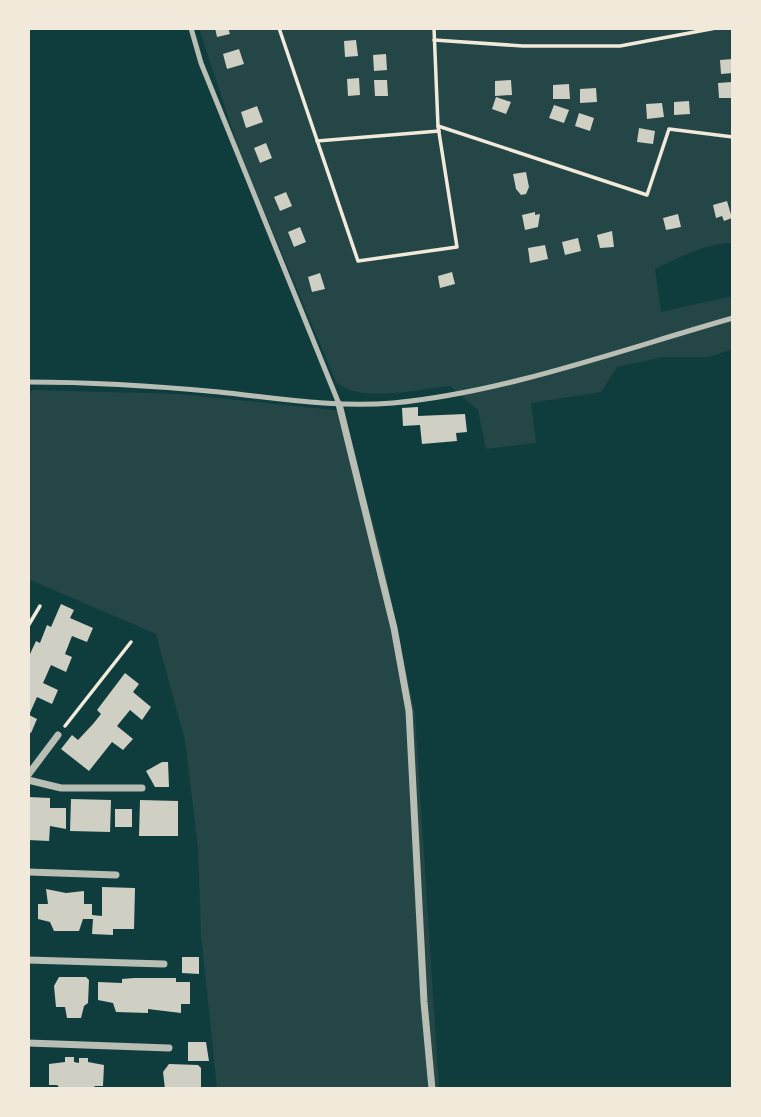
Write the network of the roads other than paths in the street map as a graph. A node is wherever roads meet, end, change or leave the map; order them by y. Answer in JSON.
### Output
{"nodes":[{"id":1,"x":191,"y":28,"type":"edge"},
{"id":2,"x":733,"y":318,"type":"edge"},
{"id":3,"x":28,"y":382,"type":"edge"},
{"id":4,"x":339,"y":404,"type":"junction"},
{"id":5,"x":58,"y":735,"type":"road end"},
{"id":6,"x":28,"y":775,"type":"edge"},
{"id":7,"x":28,"y":780,"type":"edge"},
{"id":8,"x":142,"y":788,"type":"dead end"},
{"id":9,"x":28,"y":872,"type":"edge"},
{"id":10,"x":116,"y":875,"type":"dead end"},
{"id":11,"x":28,"y":960,"type":"edge"},
{"id":12,"x":164,"y":964,"type":"dead end"},
{"id":13,"x":28,"y":1043,"type":"edge"},
{"id":14,"x":169,"y":1048,"type":"dead end"},
{"id":15,"x":432,"y":1089,"type":"edge"}],
"edges":[{"from":1,"to":4,"type":"lane"},
{"from":2,"to":4,"type":"lane"},
{"from":3,"to":4,"type":"lane"},
{"from":4,"to":15,"type":"street"},
{"from":5,"to":6,"type":"street"},
{"from":7,"to":8,"type":"street"},
{"from":9,"to":10,"type":"street"},
{"from":11,"to":12,"type":"street"},
{"from":13,"to":14,"type":"street"}]}
